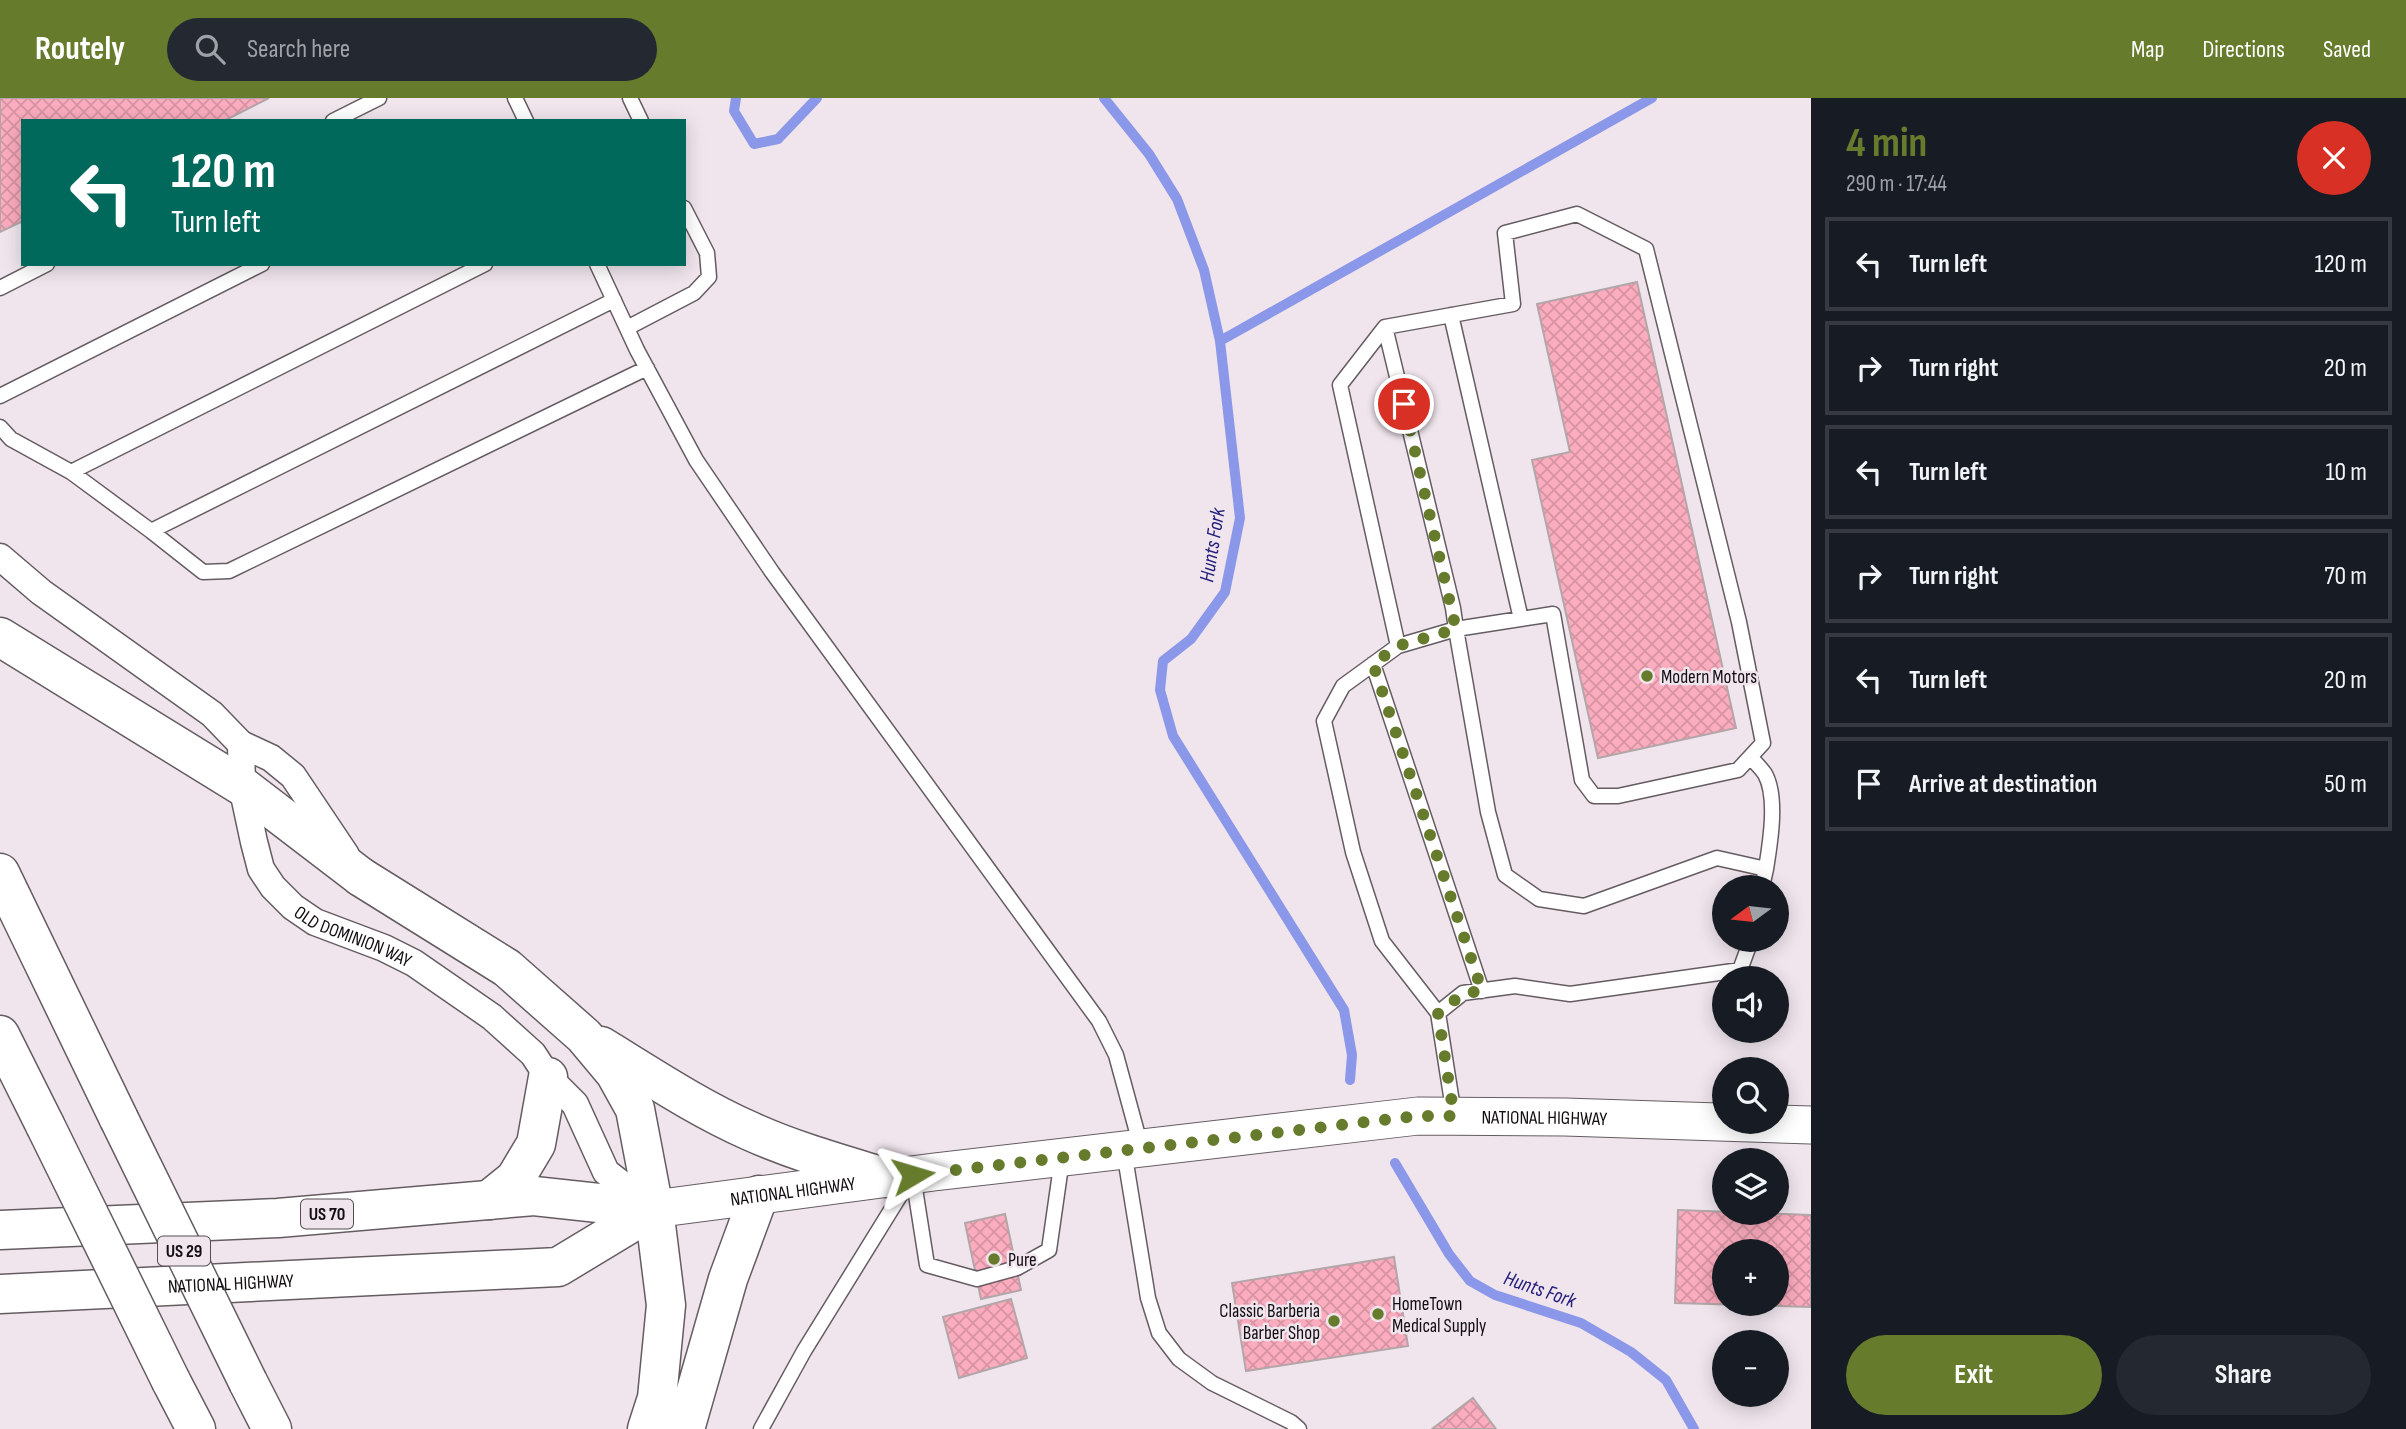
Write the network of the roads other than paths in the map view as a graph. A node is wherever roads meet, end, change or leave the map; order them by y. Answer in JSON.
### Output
{"nodes":[{"id":1,"x":379,"y":98,"type":"edge"},
{"id":2,"x":515,"y":98,"type":"edge"},
{"id":3,"x":630,"y":98,"type":"edge"},
{"id":4,"x":337,"y":119,"type":"edge"},
{"id":5,"x":525,"y":119,"type":"edge"},
{"id":6,"x":640,"y":119,"type":"edge"},
{"id":7,"x":686,"y":212,"type":"edge"},
{"id":8,"x":43,"y":266,"type":"edge"},
{"id":9,"x":258,"y":266,"type":"edge"},
{"id":10,"x":481,"y":266,"type":"edge"},
{"id":11,"x":598,"y":266,"type":"edge"},
{"id":12,"x":0,"y":288,"type":"edge"},
{"id":13,"x":614,"y":300,"type":"junction"},
{"id":14,"x":1451,"y":315,"type":"junction"},
{"id":15,"x":1385,"y":327,"type":"junction"},
{"id":16,"x":627,"y":328,"type":"junction"},
{"id":17,"x":647,"y":368,"type":"junction"},
{"id":18,"x":0,"y":396,"type":"edge"},
{"id":19,"x":0,"y":426,"type":"edge"},
{"id":20,"x":71,"y":472,"type":"junction"},
{"id":21,"x":151,"y":531,"type":"junction"},
{"id":22,"x":0,"y":557,"type":"edge"},
{"id":23,"x":1521,"y":619,"type":"junction"},
{"id":24,"x":1456,"y":629,"type":"junction"},
{"id":25,"x":0,"y":638,"type":"edge"},
{"id":26,"x":1398,"y":646,"type":"junction"},
{"id":27,"x":1373,"y":664,"type":"junction"},
{"id":28,"x":241,"y":744,"type":"junction"},
{"id":29,"x":1750,"y":757,"type":"junction"},
{"id":30,"x":242,"y":786,"type":"junction"},
{"id":31,"x":1766,"y":869,"type":"junction"},
{"id":32,"x":0,"y":873,"type":"edge"},
{"id":33,"x":1765,"y":875,"type":"edge"},
{"id":34,"x":361,"y":877,"type":"junction"},
{"id":35,"x":1747,"y":952,"type":"edge"},
{"id":36,"x":1482,"y":991,"type":"junction"},
{"id":37,"x":1438,"y":1013,"type":"junction"},
{"id":38,"x":0,"y":1035,"type":"edge"},
{"id":39,"x":584,"y":1036,"type":"junction"},
{"id":40,"x":548,"y":1077,"type":"junction"},
{"id":41,"x":1454,"y":1116,"type":"junction"},
{"id":42,"x":1811,"y":1125,"type":"edge"},
{"id":43,"x":1133,"y":1149,"type":"junction"},
{"id":44,"x":1062,"y":1157,"type":"junction"},
{"id":45,"x":900,"y":1176,"type":"junction"},
{"id":46,"x":759,"y":1195,"type":"junction"},
{"id":47,"x":489,"y":1200,"type":"junction"},
{"id":48,"x":654,"y":1209,"type":"junction"},
{"id":49,"x":0,"y":1230,"type":"edge"},
{"id":50,"x":0,"y":1294,"type":"edge"},
{"id":51,"x":196,"y":1429,"type":"edge"},
{"id":52,"x":272,"y":1429,"type":"edge"},
{"id":53,"x":647,"y":1429,"type":"edge"},
{"id":54,"x":685,"y":1429,"type":"edge"},
{"id":55,"x":761,"y":1429,"type":"edge"},
{"id":56,"x":1300,"y":1429,"type":"edge"}],
"edges":[{"from":1,"to":4,"type":"lane"},
{"from":2,"to":5,"type":"lane"},
{"from":3,"to":6,"type":"lane"},
{"from":7,"to":16,"type":"lane"},
{"from":8,"to":12,"type":"lane"},
{"from":9,"to":18,"type":"lane"},
{"from":10,"to":20,"type":"lane"},
{"from":11,"to":13,"type":"lane"},
{"from":13,"to":16,"type":"lane"},
{"from":13,"to":21,"type":"lane"},
{"from":14,"to":15,"type":"lane"},
{"from":14,"to":23,"type":"lane"},
{"from":14,"to":29,"type":"lane"},
{"from":15,"to":24,"type":"lane"},
{"from":15,"to":26,"type":"lane"},
{"from":16,"to":17,"type":"lane"},
{"from":17,"to":21,"type":"lane"},
{"from":17,"to":43,"type":"lane"},
{"from":19,"to":20,"type":"lane"},
{"from":20,"to":21,"type":"lane"},
{"from":22,"to":28,"type":"street"},
{"from":23,"to":24,"type":"lane"},
{"from":23,"to":29,"type":"lane"},
{"from":24,"to":26,"type":"lane"},
{"from":24,"to":31,"type":"lane"},
{"from":25,"to":30,"type":"main road"},
{"from":26,"to":27,"type":"lane"},
{"from":27,"to":36,"type":"lane"},
{"from":27,"to":37,"type":"lane"},
{"from":28,"to":30,"type":"street","name":"OLD DOMINION WAY"},
{"from":28,"to":34,"type":"street"},
{"from":29,"to":31,"type":"lane"},
{"from":30,"to":34,"type":"main road"},
{"from":30,"to":40,"type":"street","name":"OLD DOMINION WAY"},
{"from":31,"to":33,"type":"lane"},
{"from":32,"to":52,"type":"main road","number":"US 29","bridge":true},
{"from":34,"to":39,"type":"main road"},
{"from":35,"to":36,"type":"lane"},
{"from":36,"to":37,"type":"lane"},
{"from":37,"to":41,"type":"lane"},
{"from":38,"to":51,"type":"main road","bridge":true},
{"from":39,"to":45,"type":"main road"},
{"from":39,"to":48,"type":"main road"},
{"from":40,"to":47,"type":"main road"},
{"from":40,"to":48,"type":"street","name":"OLD DOMINION WAY"},
{"from":41,"to":42,"type":"main road","name":"NATIONAL HIGHWAY"},
{"from":41,"to":43,"type":"main road","name":"NATIONAL HIGHWAY"},
{"from":43,"to":44,"type":"main road","name":"NATIONAL HIGHWAY"},
{"from":43,"to":56,"type":"lane"},
{"from":44,"to":45,"type":"main road","name":"NATIONAL HIGHWAY"},
{"from":44,"to":45,"type":"lane"},
{"from":45,"to":46,"type":"main road","name":"NATIONAL HIGHWAY"},
{"from":45,"to":55,"type":"lane"},
{"from":46,"to":48,"type":"main road","name":"NATIONAL HIGHWAY"},
{"from":46,"to":54,"type":"main road"},
{"from":47,"to":48,"type":"main road","name":"NATIONAL HIGHWAY","number":"US 70"},
{"from":47,"to":49,"type":"main road","name":"NATIONAL HIGHWAY","number":"US 70"},
{"from":48,"to":50,"type":"main road","name":"NATIONAL HIGHWAY"},
{"from":48,"to":53,"type":"main road"}]}
